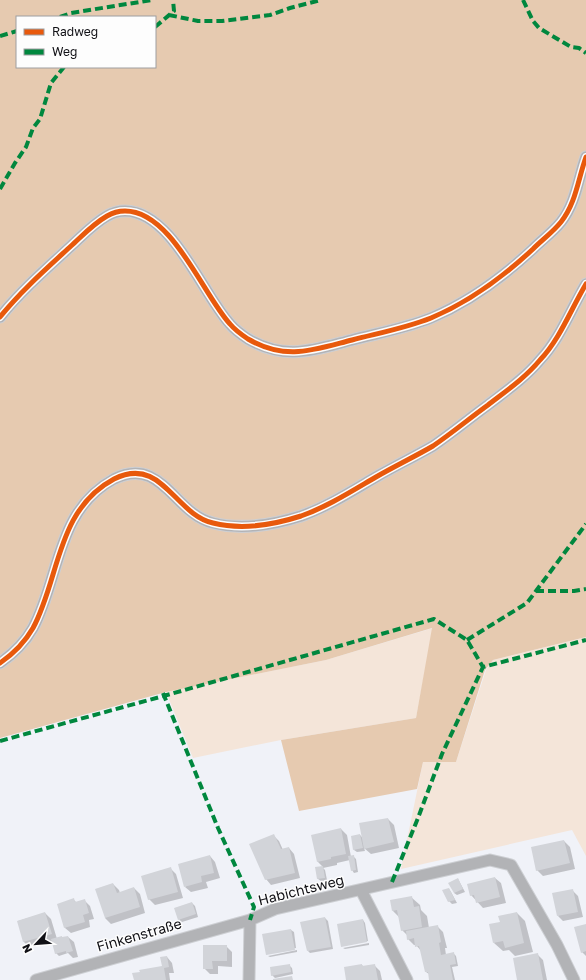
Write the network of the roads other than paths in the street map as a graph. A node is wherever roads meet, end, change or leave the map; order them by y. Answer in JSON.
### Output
{"nodes":[{"id":1,"x":586,"y":157,"type":"edge"},
{"id":2,"x":586,"y":284,"type":"edge"},
{"id":3,"x":0,"y":317,"type":"edge"},
{"id":4,"x":0,"y":663,"type":"edge"},
{"id":5,"x":361,"y":890,"type":"junction"},
{"id":6,"x":250,"y":920,"type":"junction"},
{"id":7,"x":36,"y":980,"type":"edge"},
{"id":8,"x":249,"y":980,"type":"edge"},
{"id":9,"x":407,"y":980,"type":"edge"},
{"id":10,"x":574,"y":980,"type":"edge"}],
"edges":[{"from":1,"to":3,"type":"street"},
{"from":2,"to":4,"type":"street"},
{"from":5,"to":6,"type":"street","name":"Habichtsweg"},
{"from":5,"to":9,"type":"street","name":"Habichtsweg"},
{"from":5,"to":10,"type":"street","name":"Habichtsweg"},
{"from":6,"to":7,"type":"street","name":"Finkenstraße"},
{"from":6,"to":8,"type":"street"}]}
